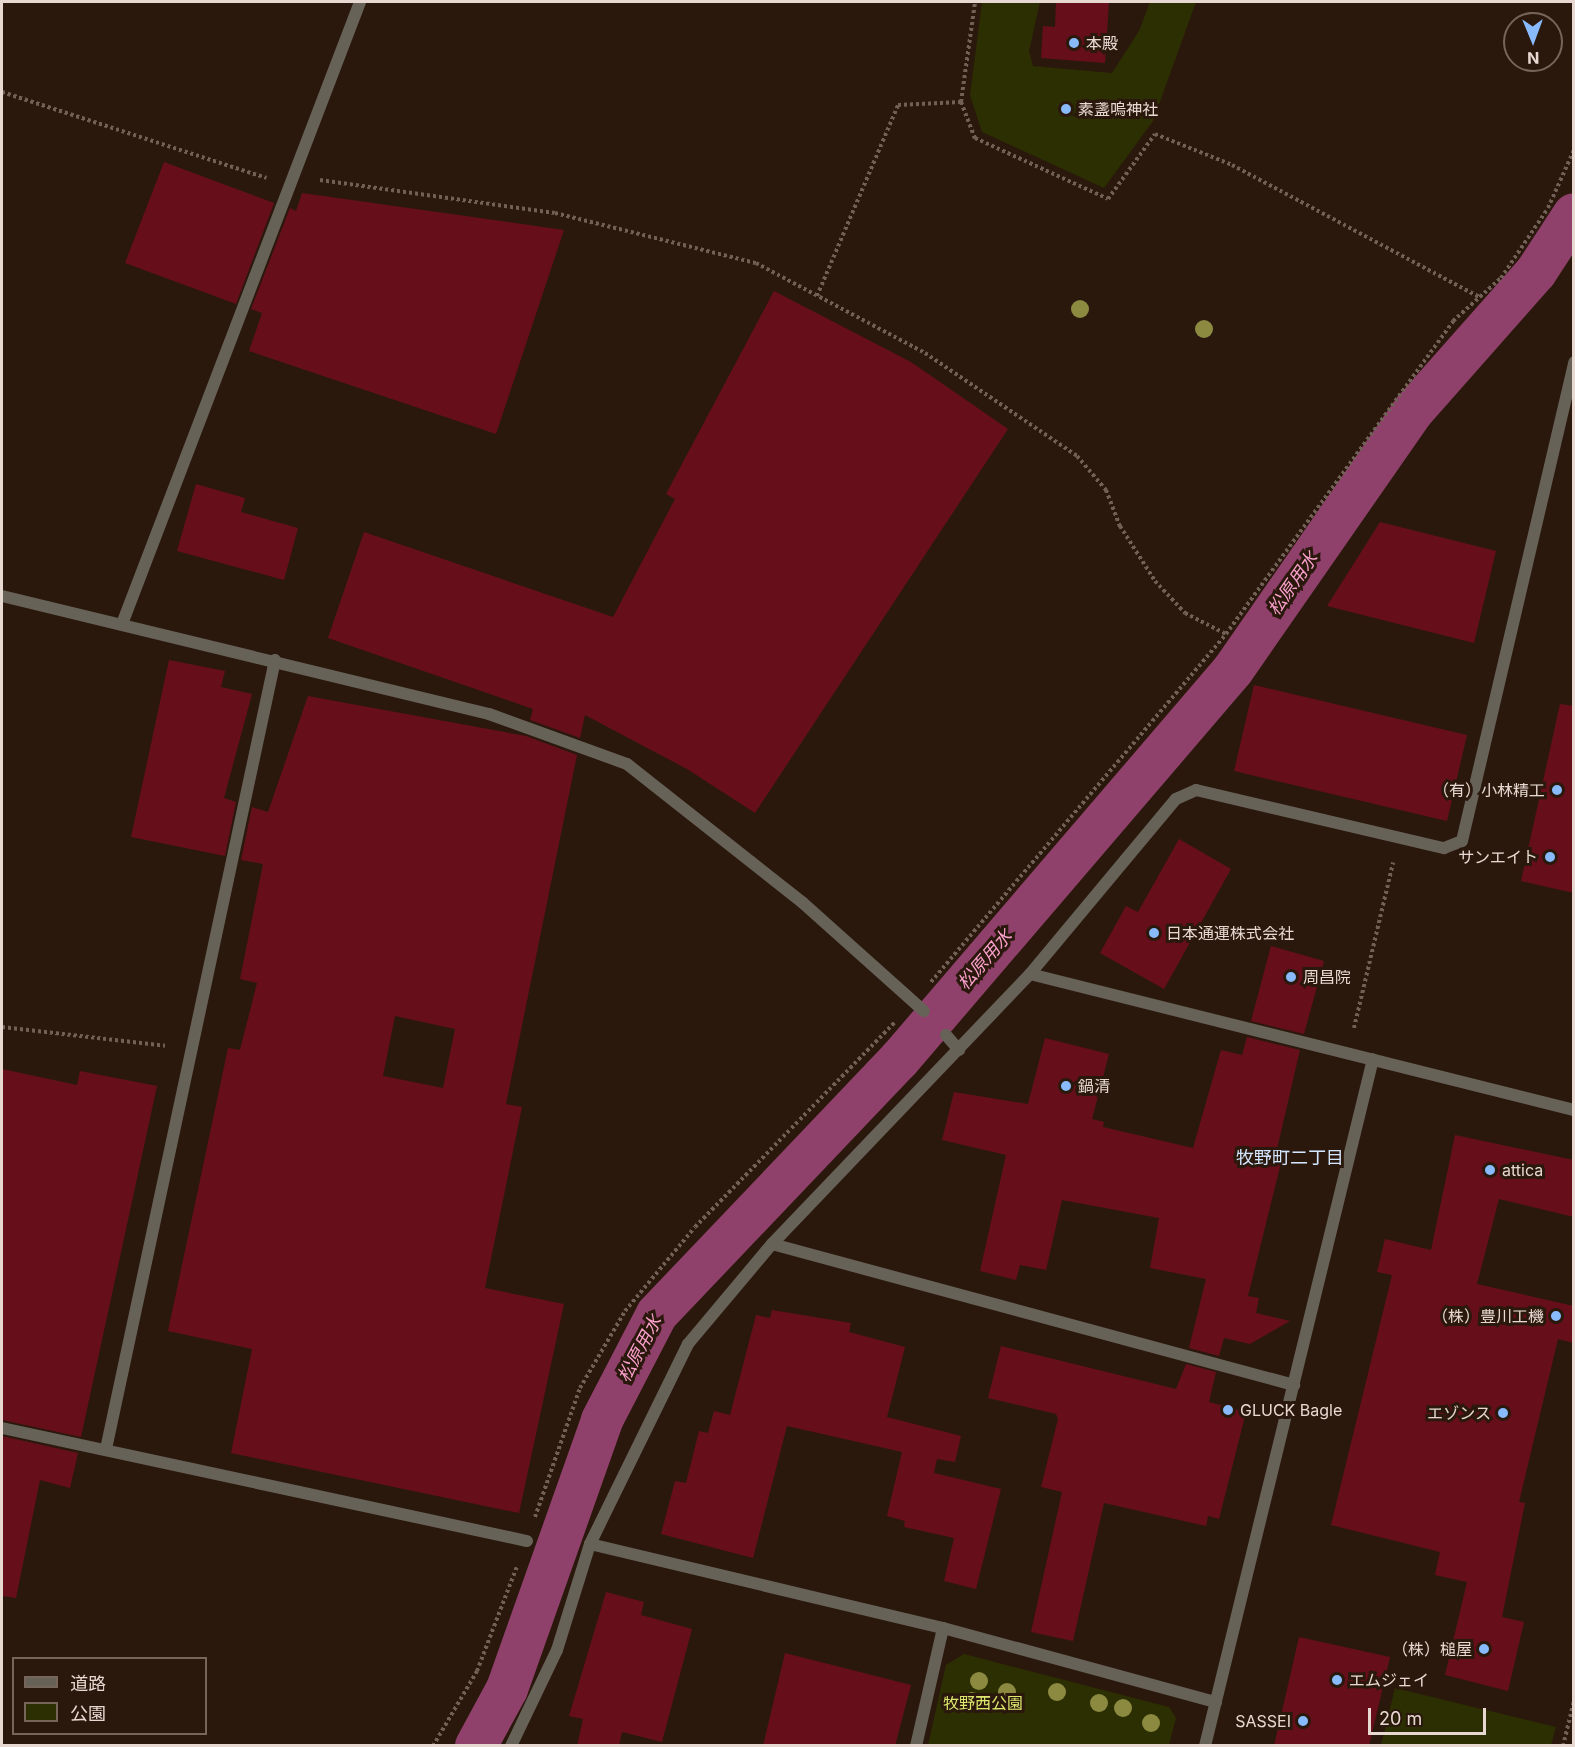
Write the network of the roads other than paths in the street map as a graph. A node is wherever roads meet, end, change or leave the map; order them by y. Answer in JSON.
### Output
{"nodes":[{"id":1,"x":360,"y":2,"type":"edge"},
{"id":2,"x":1574,"y":362,"type":"edge"},
{"id":3,"x":2,"y":596,"type":"edge"},
{"id":4,"x":122,"y":624,"type":"junction"},
{"id":5,"x":275,"y":660,"type":"junction"},
{"id":6,"x":1030,"y":974,"type":"junction"},
{"id":7,"x":924,"y":1011,"type":"dead end"},
{"id":8,"x":946,"y":1035,"type":"dead end"},
{"id":9,"x":959,"y":1050,"type":"junction"},
{"id":10,"x":1373,"y":1059,"type":"junction"},
{"id":11,"x":1574,"y":1110,"type":"edge"},
{"id":12,"x":772,"y":1244,"type":"junction"},
{"id":13,"x":1294,"y":1384,"type":"junction"},
{"id":14,"x":2,"y":1428,"type":"edge"},
{"id":15,"x":106,"y":1449,"type":"junction"},
{"id":16,"x":527,"y":1541,"type":"road end"},
{"id":17,"x":590,"y":1544,"type":"junction"},
{"id":18,"x":943,"y":1628,"type":"junction"},
{"id":19,"x":1216,"y":1702,"type":"junction"},
{"id":20,"x":511,"y":1746,"type":"edge"},
{"id":21,"x":916,"y":1746,"type":"edge"},
{"id":22,"x":1205,"y":1746,"type":"edge"}],
"edges":[{"from":1,"to":4,"type":"street"},
{"from":2,"to":6,"type":"street"},
{"from":3,"to":4,"type":"street"},
{"from":4,"to":5,"type":"street"},
{"from":5,"to":7,"type":"street"},
{"from":5,"to":15,"type":"street"},
{"from":6,"to":9,"type":"street"},
{"from":6,"to":10,"type":"street"},
{"from":8,"to":9,"type":"street"},
{"from":9,"to":12,"type":"street"},
{"from":10,"to":11,"type":"street"},
{"from":10,"to":13,"type":"street"},
{"from":12,"to":13,"type":"street"},
{"from":12,"to":17,"type":"street"},
{"from":13,"to":19,"type":"street"},
{"from":14,"to":15,"type":"street"},
{"from":15,"to":16,"type":"street"},
{"from":17,"to":18,"type":"street"},
{"from":17,"to":20,"type":"street"},
{"from":18,"to":19,"type":"street"},
{"from":18,"to":21,"type":"street"},
{"from":19,"to":22,"type":"street"}]}
